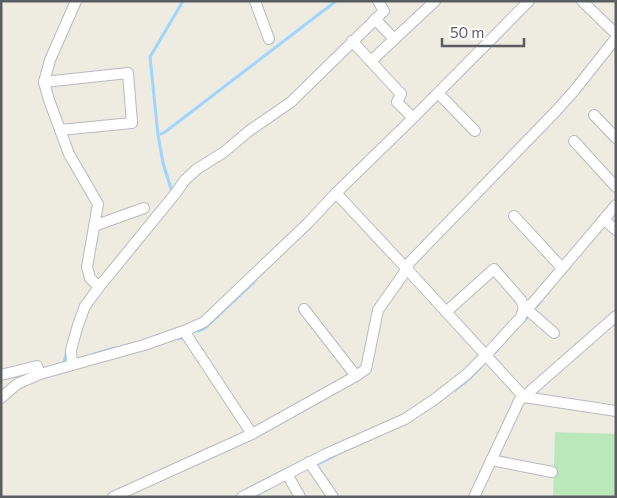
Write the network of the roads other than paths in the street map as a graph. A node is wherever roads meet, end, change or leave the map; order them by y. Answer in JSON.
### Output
{"nodes":[{"id":1,"x":255,"y":1,"type":"edge"},
{"id":2,"x":378,"y":1,"type":"edge"},
{"id":3,"x":435,"y":1,"type":"edge"},
{"id":4,"x":529,"y":1,"type":"edge"},
{"id":5,"x":582,"y":1,"type":"edge"},
{"id":6,"x":74,"y":2,"type":"edge"},
{"id":7,"x":375,"y":19,"type":"junction"},
{"id":8,"x":615,"y":34,"type":"edge"},
{"id":9,"x":269,"y":39,"type":"dead end"},
{"id":10,"x":394,"y":39,"type":"junction"},
{"id":11,"x":352,"y":41,"type":"junction"},
{"id":12,"x":371,"y":61,"type":"junction"},
{"id":13,"x":44,"y":82,"type":"junction"},
{"id":14,"x":440,"y":95,"type":"junction"},
{"id":15,"x":594,"y":115,"type":"dead end"},
{"id":16,"x":413,"y":118,"type":"junction"},
{"id":17,"x":60,"y":130,"type":"junction"},
{"id":18,"x":475,"y":131,"type":"dead end"},
{"id":19,"x":616,"y":138,"type":"edge"},
{"id":20,"x":574,"y":141,"type":"dead end"},
{"id":21,"x":616,"y":187,"type":"edge"},
{"id":22,"x":338,"y":195,"type":"junction"},
{"id":23,"x":616,"y":205,"type":"edge"},
{"id":24,"x":144,"y":208,"type":"dead end"},
{"id":25,"x":514,"y":216,"type":"dead end"},
{"id":26,"x":609,"y":224,"type":"edge"},
{"id":27,"x":94,"y":226,"type":"junction"},
{"id":28,"x":405,"y":266,"type":"junction"},
{"id":29,"x":562,"y":268,"type":"junction"},
{"id":30,"x":98,"y":287,"type":"junction"},
{"id":31,"x":304,"y":309,"type":"dead end"},
{"id":32,"x":529,"y":311,"type":"junction"},
{"id":33,"x":446,"y":312,"type":"junction"},
{"id":34,"x":616,"y":316,"type":"edge"},
{"id":35,"x":184,"y":331,"type":"junction"},
{"id":36,"x":554,"y":332,"type":"dead end"},
{"id":37,"x":487,"y":358,"type":"junction"},
{"id":38,"x":72,"y":364,"type":"junction"},
{"id":39,"x":40,"y":374,"type":"junction"},
{"id":40,"x":1,"y":375,"type":"edge"},
{"id":41,"x":356,"y":376,"type":"junction"},
{"id":42,"x":524,"y":397,"type":"junction"},
{"id":43,"x":1,"y":398,"type":"edge"},
{"id":44,"x":616,"y":411,"type":"edge"},
{"id":45,"x":252,"y":434,"type":"junction"},
{"id":46,"x":491,"y":460,"type":"junction"},
{"id":47,"x":311,"y":465,"type":"junction"},
{"id":48,"x":552,"y":472,"type":"dead end"},
{"id":49,"x":288,"y":477,"type":"junction"},
{"id":50,"x":259,"y":494,"type":"edge"},
{"id":51,"x":113,"y":497,"type":"edge"},
{"id":52,"x":242,"y":497,"type":"edge"},
{"id":53,"x":300,"y":497,"type":"edge"},
{"id":54,"x":333,"y":497,"type":"edge"},
{"id":55,"x":474,"y":497,"type":"edge"}],
"edges":[{"from":1,"to":9,"type":"street"},
{"from":2,"to":7,"type":"street"},
{"from":3,"to":10,"type":"street"},
{"from":4,"to":14,"type":"street"},
{"from":5,"to":8,"type":"street"},
{"from":6,"to":13,"type":"street"},
{"from":7,"to":10,"type":"street"},
{"from":7,"to":11,"type":"street"},
{"from":8,"to":28,"type":"street"},
{"from":10,"to":12,"type":"street"},
{"from":11,"to":12,"type":"street"},
{"from":11,"to":30,"type":"street"},
{"from":12,"to":16,"type":"street"},
{"from":13,"to":17,"type":"street"},
{"from":13,"to":17,"type":"street"},
{"from":14,"to":16,"type":"street"},
{"from":14,"to":18,"type":"street"},
{"from":15,"to":19,"type":"street"},
{"from":16,"to":22,"type":"street"},
{"from":17,"to":27,"type":"street"},
{"from":20,"to":21,"type":"street"},
{"from":22,"to":28,"type":"street"},
{"from":22,"to":35,"type":"street"},
{"from":23,"to":26,"type":"street"},
{"from":24,"to":27,"type":"street"},
{"from":25,"to":29,"type":"street"},
{"from":26,"to":29,"type":"street"},
{"from":27,"to":30,"type":"street"},
{"from":28,"to":33,"type":"street"},
{"from":28,"to":41,"type":"street"},
{"from":29,"to":32,"type":"street"},
{"from":30,"to":38,"type":"street"},
{"from":31,"to":41,"type":"street"},
{"from":32,"to":33,"type":"street"},
{"from":32,"to":36,"type":"street"},
{"from":32,"to":37,"type":"street"},
{"from":33,"to":37,"type":"street"},
{"from":34,"to":42,"type":"street"},
{"from":35,"to":38,"type":"street"},
{"from":35,"to":45,"type":"street"},
{"from":37,"to":42,"type":"street"},
{"from":37,"to":47,"type":"street"},
{"from":38,"to":39,"type":"street"},
{"from":39,"to":40,"type":"street"},
{"from":39,"to":43,"type":"street"},
{"from":41,"to":45,"type":"street"},
{"from":42,"to":44,"type":"street"},
{"from":42,"to":46,"type":"street"},
{"from":45,"to":51,"type":"street"},
{"from":46,"to":48,"type":"street"},
{"from":46,"to":55,"type":"street"},
{"from":47,"to":49,"type":"street"},
{"from":47,"to":54,"type":"street"},
{"from":49,"to":50,"type":"street"},
{"from":49,"to":53,"type":"street"},
{"from":50,"to":52,"type":"street"}]}
